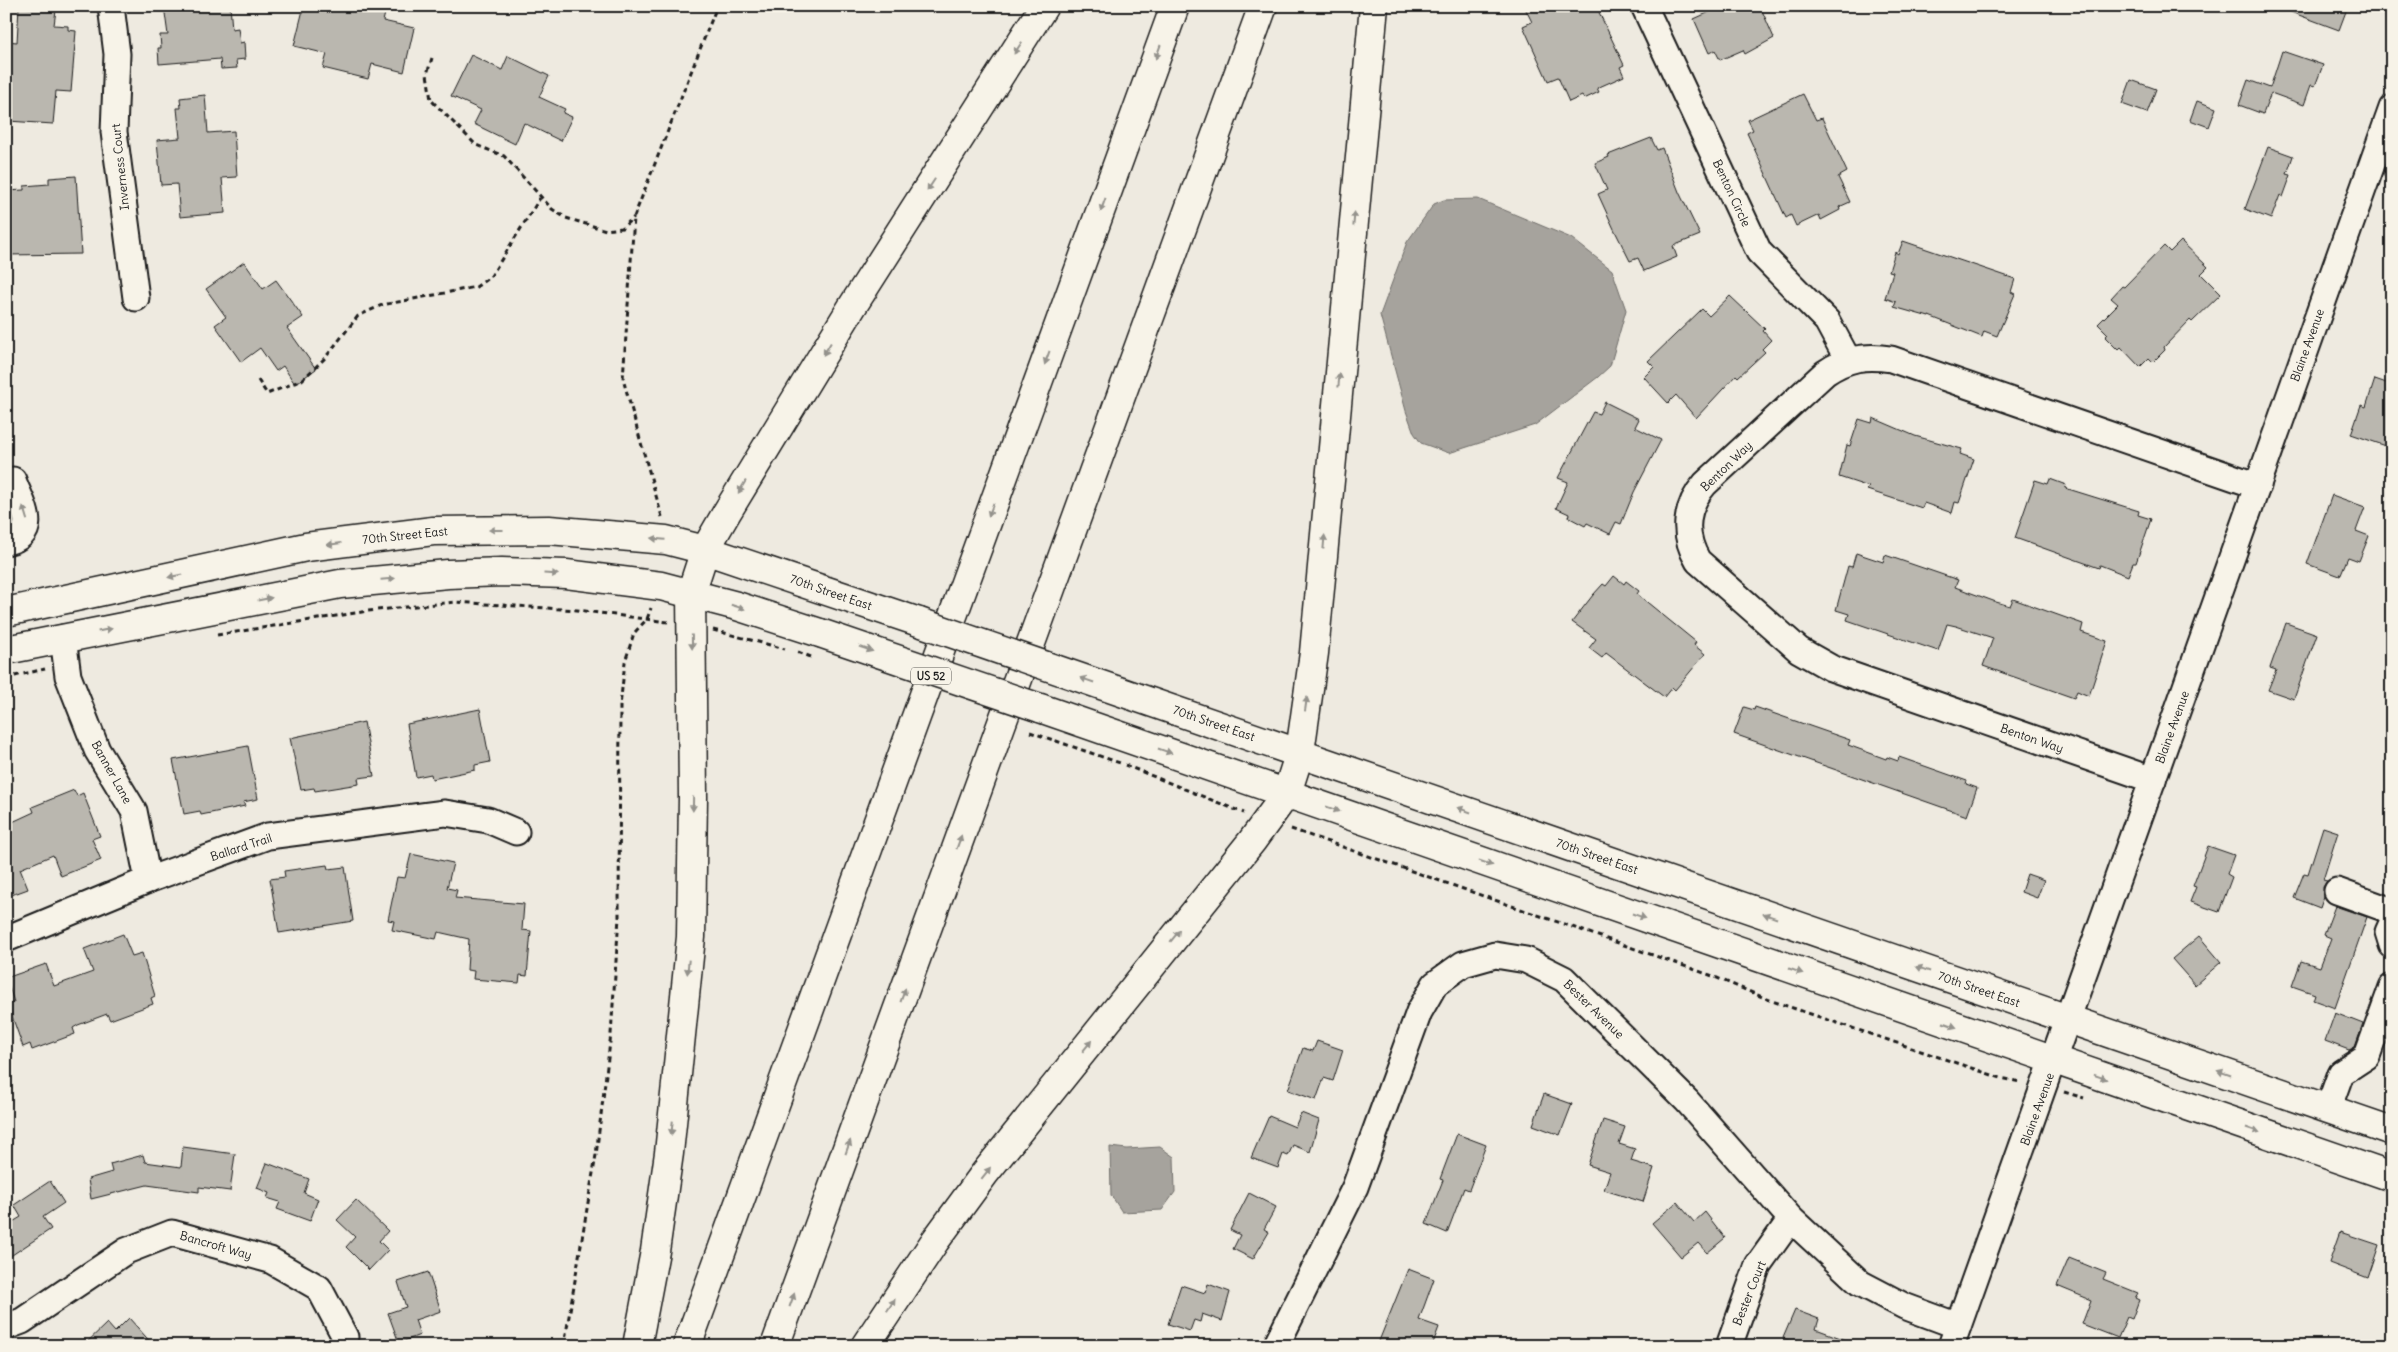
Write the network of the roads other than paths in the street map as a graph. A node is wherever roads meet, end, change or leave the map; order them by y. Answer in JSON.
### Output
{"nodes":[{"id":1,"x":111,"y":6,"type":"edge"},
{"id":2,"x":1044,"y":6,"type":"edge"},
{"id":3,"x":1175,"y":6,"type":"edge"},
{"id":4,"x":1263,"y":6,"type":"edge"},
{"id":5,"x":1374,"y":6,"type":"edge"},
{"id":6,"x":1644,"y":6,"type":"edge"},
{"id":7,"x":2392,"y":108,"type":"edge"},
{"id":8,"x":136,"y":298,"type":"dead end"},
{"id":9,"x":1848,"y":360,"type":"junction"},
{"id":10,"x":8,"y":474,"type":"edge"},
{"id":11,"x":2258,"y":486,"type":"junction"},
{"id":12,"x":6,"y":542,"type":"edge"},
{"id":13,"x":705,"y":550,"type":"junction"},
{"id":14,"x":691,"y":593,"type":"junction"},
{"id":15,"x":6,"y":612,"type":"edge"},
{"id":16,"x":6,"y":650,"type":"edge"},
{"id":17,"x":65,"y":651,"type":"junction"},
{"id":18,"x":1300,"y":752,"type":"junction"},
{"id":19,"x":2153,"y":780,"type":"junction"},
{"id":20,"x":1286,"y":793,"type":"junction"},
{"id":21,"x":516,"y":832,"type":"dead end"},
{"id":22,"x":148,"y":880,"type":"junction"},
{"id":23,"x":2337,"y":891,"type":"dead end"},
{"id":24,"x":2392,"y":911,"type":"edge"},
{"id":25,"x":2392,"y":923,"type":"edge"},
{"id":26,"x":6,"y":939,"type":"edge"},
{"id":27,"x":2392,"y":945,"type":"edge"},
{"id":28,"x":2392,"y":987,"type":"edge"},
{"id":29,"x":2068,"y":1020,"type":"junction"},
{"id":30,"x":2054,"y":1061,"type":"junction"},
{"id":31,"x":2328,"y":1110,"type":"junction"},
{"id":32,"x":2392,"y":1131,"type":"edge"},
{"id":33,"x":2392,"y":1178,"type":"edge"},
{"id":34,"x":1791,"y":1219,"type":"junction"},
{"id":35,"x":6,"y":1327,"type":"edge"},
{"id":36,"x":1954,"y":1336,"type":"edge"},
{"id":37,"x":344,"y":1346,"type":"edge"},
{"id":38,"x":637,"y":1346,"type":"edge"},
{"id":39,"x":687,"y":1346,"type":"edge"},
{"id":40,"x":775,"y":1346,"type":"edge"},
{"id":41,"x":865,"y":1346,"type":"edge"},
{"id":42,"x":1276,"y":1346,"type":"edge"},
{"id":43,"x":1729,"y":1346,"type":"edge"}],
"edges":[{"from":1,"to":8,"type":"street","name":"Inverness Court"},
{"from":2,"to":13,"type":"main road","one_way":true},
{"from":3,"to":39,"type":"main road","number":"US 52","one_way":true},
{"from":40,"to":4,"type":"main road","one_way":true},
{"from":18,"to":5,"type":"main road","one_way":true},
{"from":6,"to":9,"type":"street","name":"Benton Circle"},
{"from":7,"to":11,"type":"street","name":"Blaine Avenue"},
{"from":9,"to":11,"type":"street","name":"Benton Way"},
{"from":9,"to":19,"type":"street","name":"Benton Way"},
{"from":12,"to":10,"type":"street","one_way":true},
{"from":11,"to":19,"type":"street","name":"Blaine Avenue"},
{"from":13,"to":14,"type":"main road"},
{"from":13,"to":15,"type":"main road","name":"70th Street East","one_way":true},
{"from":18,"to":13,"type":"main road","name":"70th Street East","one_way":true,"bridge":true},
{"from":17,"to":14,"type":"main road","one_way":true},
{"from":14,"to":20,"type":"main road","one_way":true,"bridge":true},
{"from":14,"to":38,"type":"main road","one_way":true},
{"from":16,"to":17,"type":"main road"},
{"from":17,"to":22,"type":"street","name":"Banner Lane"},
{"from":18,"to":20,"type":"main road"},
{"from":29,"to":18,"type":"main road","name":"70th Street East","one_way":true},
{"from":19,"to":29,"type":"street","name":"Blaine Avenue"},
{"from":20,"to":30,"type":"main road","one_way":true},
{"from":41,"to":20,"type":"main road","one_way":true},
{"from":21,"to":22,"type":"street","name":"Ballard Trail"},
{"from":22,"to":26,"type":"street","name":"Ballard Trail"},
{"from":23,"to":24,"type":"street"},
{"from":25,"to":27,"type":"street"},
{"from":28,"to":31,"type":"street"},
{"from":29,"to":30,"type":"street","name":"Blaine Avenue"},
{"from":31,"to":29,"type":"main road","name":"70th Street East","one_way":true},
{"from":30,"to":33,"type":"main road","one_way":true},
{"from":30,"to":36,"type":"street","name":"Blaine Avenue"},
{"from":31,"to":32,"type":"main road","name":"70th Street East"},
{"from":34,"to":36,"type":"street","name":"Bester Avenue"},
{"from":34,"to":42,"type":"street","name":"Bester Avenue"},
{"from":34,"to":43,"type":"street","name":"Bester Court"},
{"from":35,"to":37,"type":"street","name":"Bancroft Way"}]}
